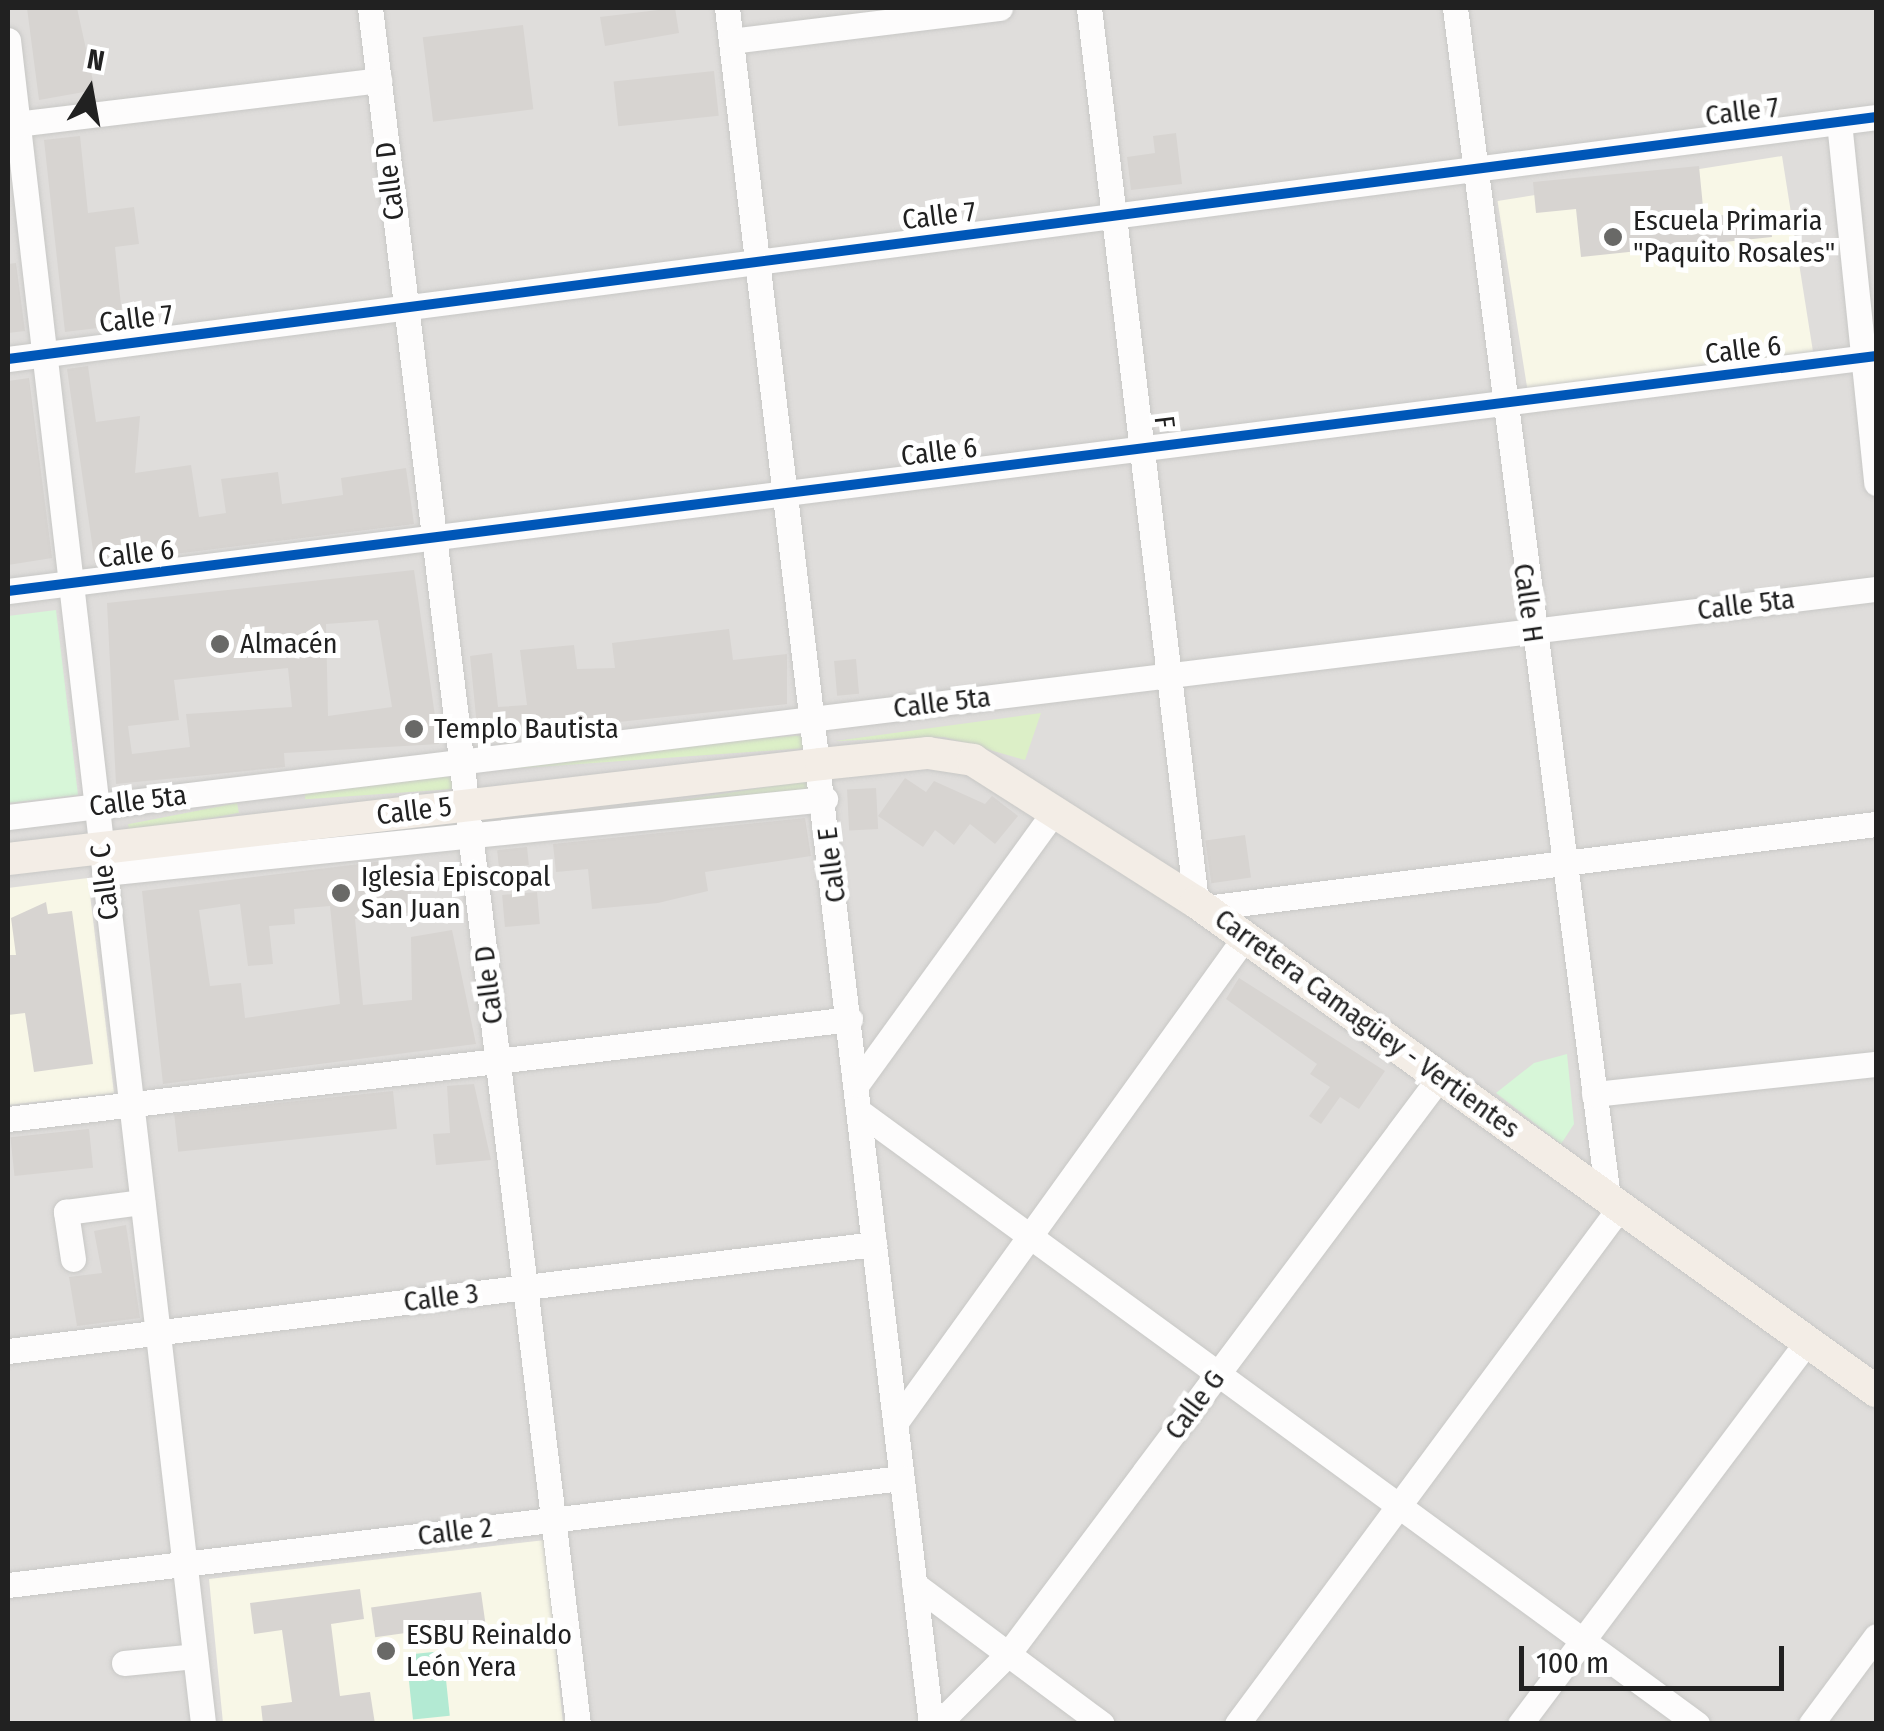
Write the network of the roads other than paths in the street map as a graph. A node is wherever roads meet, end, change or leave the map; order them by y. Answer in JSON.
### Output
{"nodes":[{"id":1,"x":370,"y":8,"type":"edge"},
{"id":2,"x":727,"y":8,"type":"edge"},
{"id":3,"x":1000,"y":8,"type":"edge"},
{"id":4,"x":1089,"y":8,"type":"edge"},
{"id":5,"x":1455,"y":8,"type":"edge"},
{"id":6,"x":8,"y":40,"type":"edge"},
{"id":7,"x":731,"y":41,"type":"junction"},
{"id":8,"x":378,"y":80,"type":"junction"},
{"id":9,"x":1876,"y":117,"type":"edge"},
{"id":10,"x":1839,"y":122,"type":"junction"},
{"id":11,"x":12,"y":124,"type":"edge"},
{"id":12,"x":1476,"y":169,"type":"junction"},
{"id":13,"x":1115,"y":216,"type":"junction"},
{"id":14,"x":759,"y":262,"type":"junction"},
{"id":15,"x":405,"y":307,"type":"junction"},
{"id":16,"x":44,"y":354,"type":"junction"},
{"id":17,"x":1869,"y":356,"type":"edge"},
{"id":18,"x":8,"y":359,"type":"edge"},
{"id":19,"x":1501,"y":403,"type":"junction"},
{"id":20,"x":1144,"y":448,"type":"junction"},
{"id":21,"x":1876,"y":483,"type":"edge"},
{"id":22,"x":788,"y":494,"type":"junction"},
{"id":23,"x":433,"y":538,"type":"junction"},
{"id":24,"x":70,"y":584,"type":"junction"},
{"id":25,"x":1876,"y":589,"type":"edge"},
{"id":26,"x":8,"y":592,"type":"edge"},
{"id":27,"x":1532,"y":631,"type":"junction"},
{"id":28,"x":1170,"y":675,"type":"junction"},
{"id":29,"x":815,"y":719,"type":"junction"},
{"id":30,"x":461,"y":762,"type":"junction"},
{"id":31,"x":820,"y":764,"type":"junction"},
{"id":32,"x":824,"y":799,"type":"junction"},
{"id":33,"x":96,"y":807,"type":"junction"},
{"id":34,"x":1056,"y":808,"type":"junction"},
{"id":35,"x":8,"y":818,"type":"edge"},
{"id":36,"x":469,"y":821,"type":"junction"},
{"id":37,"x":1876,"y":824,"type":"edge"},
{"id":38,"x":8,"y":859,"type":"edge"},
{"id":39,"x":102,"y":861,"type":"junction"},
{"id":40,"x":1563,"y":864,"type":"junction"},
{"id":41,"x":1201,"y":905,"type":"junction"},
{"id":42,"x":1245,"y":937,"type":"junction"},
{"id":43,"x":850,"y":1018,"type":"junction"},
{"id":44,"x":498,"y":1060,"type":"junction"},
{"id":45,"x":1876,"y":1064,"type":"edge"},
{"id":46,"x":1440,"y":1077,"type":"junction"},
{"id":47,"x":857,"y":1084,"type":"junction"},
{"id":48,"x":1594,"y":1094,"type":"junction"},
{"id":49,"x":131,"y":1104,"type":"junction"},
{"id":50,"x":860,"y":1112,"type":"junction"},
{"id":51,"x":8,"y":1119,"type":"edge"},
{"id":52,"x":142,"y":1202,"type":"junction"},
{"id":53,"x":1614,"y":1203,"type":"junction"},
{"id":54,"x":1034,"y":1236,"type":"junction"},
{"id":55,"x":874,"y":1244,"type":"junction"},
{"id":56,"x":73,"y":1259,"type":"dead end"},
{"id":57,"x":524,"y":1288,"type":"junction"},
{"id":58,"x":157,"y":1333,"type":"junction"},
{"id":59,"x":1807,"y":1342,"type":"junction"},
{"id":60,"x":8,"y":1352,"type":"edge"},
{"id":61,"x":1220,"y":1370,"type":"junction"},
{"id":62,"x":1876,"y":1392,"type":"edge"},
{"id":63,"x":896,"y":1422,"type":"junction"},
{"id":64,"x":902,"y":1478,"type":"junction"},
{"id":65,"x":1400,"y":1504,"type":"junction"},
{"id":66,"x":554,"y":1520,"type":"junction"},
{"id":67,"x":184,"y":1564,"type":"junction"},
{"id":68,"x":914,"y":1584,"type":"junction"},
{"id":69,"x":8,"y":1585,"type":"edge"},
{"id":70,"x":1876,"y":1636,"type":"edge"},
{"id":71,"x":1583,"y":1639,"type":"junction"},
{"id":72,"x":1008,"y":1654,"type":"junction"},
{"id":73,"x":195,"y":1656,"type":"junction"},
{"id":74,"x":124,"y":1663,"type":"dead end"},
{"id":75,"x":202,"y":1724,"type":"edge"},
{"id":76,"x":578,"y":1724,"type":"edge"},
{"id":77,"x":930,"y":1724,"type":"edge"},
{"id":78,"x":938,"y":1724,"type":"edge"},
{"id":79,"x":1102,"y":1724,"type":"edge"},
{"id":80,"x":1236,"y":1724,"type":"edge"},
{"id":81,"x":1520,"y":1724,"type":"edge"},
{"id":82,"x":1697,"y":1724,"type":"edge"},
{"id":83,"x":1810,"y":1724,"type":"edge"}],
"edges":[{"from":1,"to":8,"type":"street","name":"Calle D"},
{"from":2,"to":7,"type":"street","name":"Calle E"},
{"from":3,"to":7,"type":"street"},
{"from":4,"to":13,"type":"street","name":"F"},
{"from":5,"to":12,"type":"street","name":"Calle H"},
{"from":6,"to":11,"type":"street","name":"Calle C"},
{"from":7,"to":14,"type":"street","name":"Calle E"},
{"from":8,"to":11,"type":"street"},
{"from":8,"to":15,"type":"street","name":"Calle D"},
{"from":9,"to":10,"type":"street","name":"Calle 7"},
{"from":10,"to":12,"type":"street","name":"Calle 7"},
{"from":10,"to":17,"type":"street"},
{"from":11,"to":16,"type":"street","name":"Calle C"},
{"from":12,"to":13,"type":"street","name":"Calle 7"},
{"from":12,"to":19,"type":"street","name":"Calle H"},
{"from":13,"to":14,"type":"street","name":"Calle 7"},
{"from":13,"to":20,"type":"street","name":"F"},
{"from":14,"to":15,"type":"street","name":"Calle 7"},
{"from":14,"to":22,"type":"street","name":"Calle E"},
{"from":15,"to":16,"type":"street","name":"Calle 7"},
{"from":15,"to":23,"type":"street","name":"Calle D"},
{"from":16,"to":18,"type":"street","name":"Calle 7"},
{"from":16,"to":24,"type":"street","name":"Calle C"},
{"from":17,"to":19,"type":"street","name":"Calle 6"},
{"from":17,"to":21,"type":"street"},
{"from":19,"to":20,"type":"street","name":"Calle 6"},
{"from":19,"to":27,"type":"street","name":"Calle H"},
{"from":20,"to":22,"type":"street","name":"Calle 6"},
{"from":20,"to":28,"type":"street","name":"F"},
{"from":22,"to":23,"type":"street","name":"Calle 6"},
{"from":22,"to":29,"type":"street","name":"Calle E"},
{"from":23,"to":24,"type":"street","name":"Calle 6"},
{"from":23,"to":30,"type":"street","name":"Calle D"},
{"from":24,"to":26,"type":"street","name":"Calle 6"},
{"from":24,"to":33,"type":"street","name":"Calle C"},
{"from":25,"to":27,"type":"street","name":"Calle 5ta"},
{"from":27,"to":28,"type":"street","name":"Calle 5ta"},
{"from":27,"to":40,"type":"street","name":"Calle H"},
{"from":28,"to":29,"type":"street","name":"Calle 5ta"},
{"from":28,"to":41,"type":"street","name":"F"},
{"from":29,"to":30,"type":"street","name":"Calle 5ta"},
{"from":29,"to":31,"type":"street","name":"Calle E"},
{"from":30,"to":33,"type":"street","name":"Calle 5ta"},
{"from":30,"to":36,"type":"street","name":"Calle D"},
{"from":31,"to":32,"type":"street","name":"Calle E"},
{"from":31,"to":34,"type":"main road","name":"Carretera Camagüey - Vertientes"},
{"from":31,"to":36,"type":"main road","name":"Calle 5"},
{"from":32,"to":36,"type":"street","name":"Calle 5"},
{"from":32,"to":43,"type":"street","name":"Calle E"},
{"from":33,"to":35,"type":"street","name":"Calle 5ta"},
{"from":33,"to":39,"type":"street","name":"Calle C"},
{"from":34,"to":41,"type":"main road","name":"Carretera Camagüey - Vertientes"},
{"from":34,"to":47,"type":"street"},
{"from":36,"to":39,"type":"main road","name":"Calle 5"},
{"from":36,"to":44,"type":"street","name":"Calle D"},
{"from":37,"to":40,"type":"street"},
{"from":38,"to":39,"type":"main road","name":"Calle 5"},
{"from":39,"to":49,"type":"street","name":"Calle C"},
{"from":40,"to":41,"type":"street"},
{"from":40,"to":48,"type":"street","name":"Calle H"},
{"from":41,"to":42,"type":"main road","name":"Carretera Camagüey - Vertientes"},
{"from":42,"to":46,"type":"main road","name":"Carretera Camagüey - Vertientes"},
{"from":42,"to":54,"type":"street"},
{"from":43,"to":44,"type":"street"},
{"from":43,"to":47,"type":"street","name":"Calle E"},
{"from":44,"to":49,"type":"street"},
{"from":44,"to":57,"type":"street","name":"Calle D"},
{"from":45,"to":48,"type":"street"},
{"from":46,"to":53,"type":"main road","name":"Carretera Camagüey - Vertientes"},
{"from":46,"to":61,"type":"street","name":"Calle G"},
{"from":47,"to":50,"type":"street","name":"Calle E"},
{"from":48,"to":53,"type":"street","name":"Calle H"},
{"from":49,"to":51,"type":"street"},
{"from":49,"to":52,"type":"street","name":"Calle C"},
{"from":50,"to":54,"type":"street"},
{"from":50,"to":55,"type":"street","name":"Calle E"},
{"from":52,"to":56,"type":"street"},
{"from":52,"to":58,"type":"street","name":"Calle C"},
{"from":53,"to":59,"type":"main road","name":"Carretera Camagüey - Vertientes"},
{"from":53,"to":65,"type":"street"},
{"from":54,"to":61,"type":"street"},
{"from":54,"to":63,"type":"street"},
{"from":55,"to":57,"type":"street","name":"Calle 3"},
{"from":55,"to":63,"type":"street","name":"Calle E"},
{"from":57,"to":58,"type":"street","name":"Calle 3"},
{"from":57,"to":66,"type":"street","name":"Calle D"},
{"from":58,"to":60,"type":"street","name":"Calle 3"},
{"from":58,"to":67,"type":"street","name":"Calle C"},
{"from":59,"to":62,"type":"main road","name":"Carretera Camagüey - Vertientes"},
{"from":59,"to":71,"type":"street"},
{"from":61,"to":65,"type":"street"},
{"from":61,"to":72,"type":"street","name":"Calle G"},
{"from":63,"to":64,"type":"street","name":"Calle E"},
{"from":64,"to":66,"type":"street","name":"Calle 2"},
{"from":64,"to":68,"type":"street","name":"Calle E"},
{"from":65,"to":71,"type":"street"},
{"from":65,"to":80,"type":"street"},
{"from":66,"to":67,"type":"street","name":"Calle 2"},
{"from":66,"to":76,"type":"street","name":"Calle D"},
{"from":67,"to":69,"type":"street","name":"Calle 2"},
{"from":67,"to":73,"type":"street","name":"Calle C"},
{"from":68,"to":72,"type":"street"},
{"from":68,"to":77,"type":"street","name":"Calle E"},
{"from":70,"to":83,"type":"street"},
{"from":71,"to":81,"type":"street"},
{"from":71,"to":82,"type":"street"},
{"from":72,"to":78,"type":"street","name":"Calle G"},
{"from":72,"to":79,"type":"street"},
{"from":73,"to":74,"type":"street"},
{"from":73,"to":75,"type":"street","name":"Calle C"}]}
